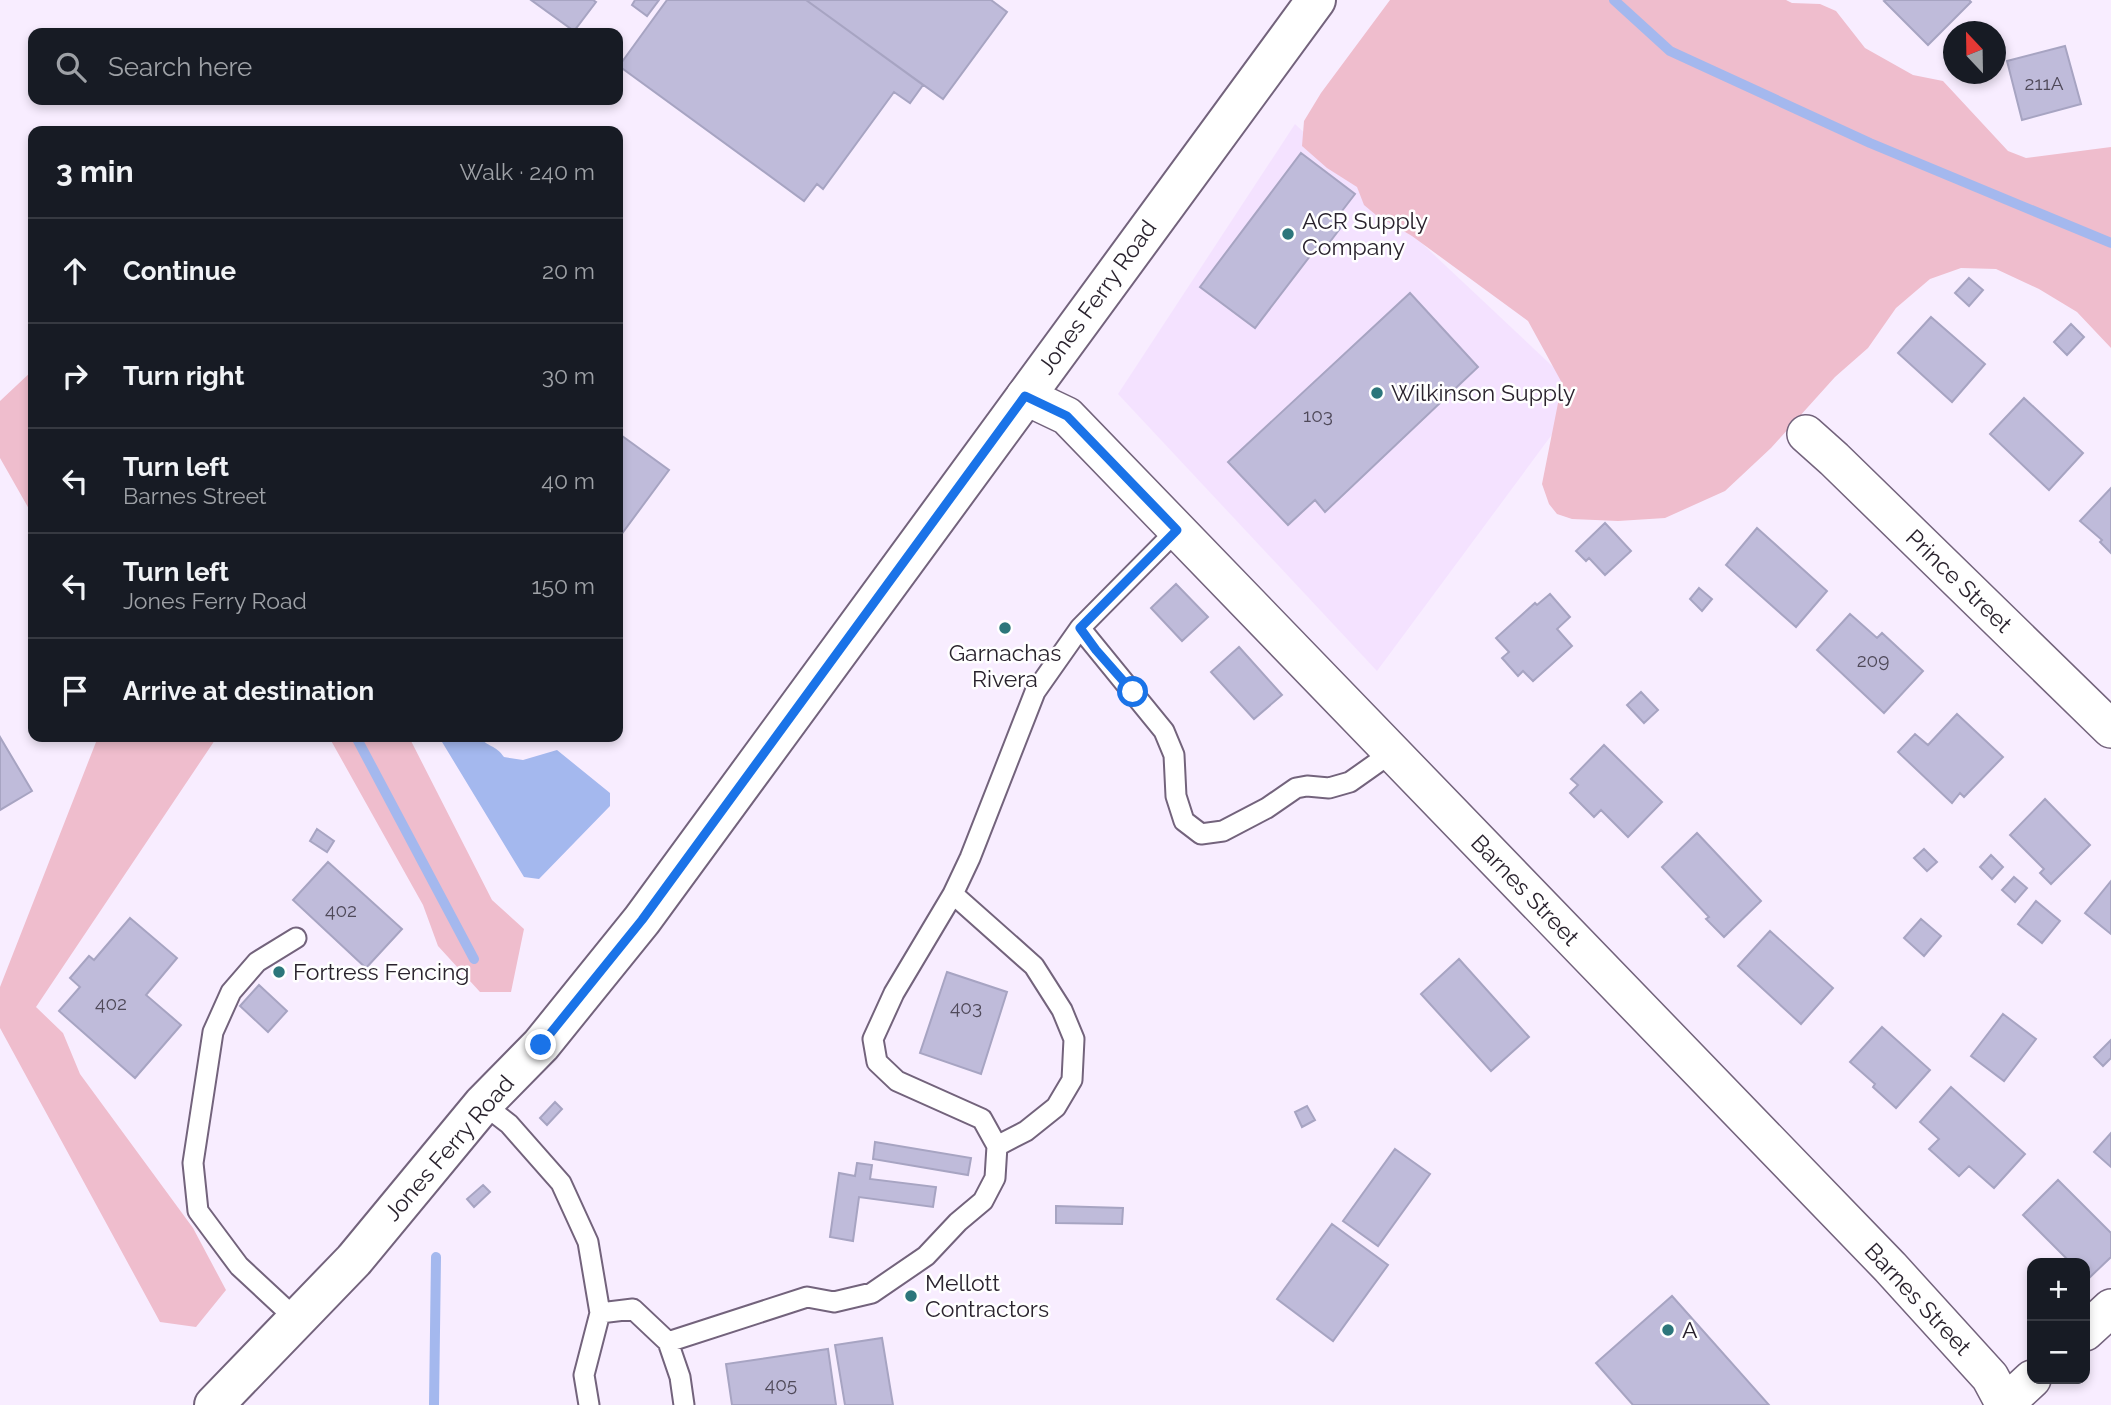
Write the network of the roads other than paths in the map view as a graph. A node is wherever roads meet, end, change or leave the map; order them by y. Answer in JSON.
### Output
{"nodes":[{"id":1,"x":1316,"y":0,"type":"edge"},
{"id":2,"x":1025,"y":396,"type":"junction"},
{"id":3,"x":1806,"y":435,"type":"dead end"},
{"id":4,"x":1177,"y":530,"type":"junction"},
{"id":5,"x":1080,"y":628,"type":"junction"},
{"id":6,"x":2111,"y":729,"type":"edge"},
{"id":7,"x":1391,"y":753,"type":"junction"},
{"id":8,"x":953,"y":894,"type":"junction"},
{"id":9,"x":296,"y":938,"type":"dead end"},
{"id":10,"x":483,"y":1104,"type":"junction"},
{"id":11,"x":997,"y":1146,"type":"junction"},
{"id":12,"x":2111,"y":1308,"type":"edge"},
{"id":13,"x":600,"y":1313,"type":"junction"},
{"id":14,"x":296,"y":1319,"type":"junction"},
{"id":15,"x":2090,"y":1327,"type":"edge"},
{"id":16,"x":668,"y":1342,"type":"junction"},
{"id":17,"x":2027,"y":1384,"type":"edge"},
{"id":18,"x":214,"y":1405,"type":"edge"},
{"id":19,"x":589,"y":1405,"type":"edge"},
{"id":20,"x":684,"y":1405,"type":"edge"},
{"id":21,"x":2005,"y":1405,"type":"edge"}],
"edges":[{"from":1,"to":2,"type":"main road","name":"Jones Ferry Road"},
{"from":2,"to":4,"type":"street","name":"Barnes Street"},
{"from":2,"to":10,"type":"main road","name":"Jones Ferry Road"},
{"from":3,"to":6,"type":"street","name":"Prince Street"},
{"from":4,"to":5,"type":"lane"},
{"from":4,"to":7,"type":"street","name":"Barnes Street"},
{"from":5,"to":7,"type":"lane"},
{"from":5,"to":8,"type":"lane"},
{"from":7,"to":21,"type":"street","name":"Barnes Street"},
{"from":8,"to":11,"type":"lane"},
{"from":8,"to":11,"type":"lane"},
{"from":9,"to":14,"type":"lane"},
{"from":10,"to":13,"type":"lane"},
{"from":10,"to":14,"type":"main road","name":"Jones Ferry Road"},
{"from":11,"to":16,"type":"lane"},
{"from":12,"to":15,"type":"street"},
{"from":13,"to":16,"type":"lane"},
{"from":13,"to":19,"type":"lane"},
{"from":14,"to":18,"type":"main road","name":"Jones Ferry Road"},
{"from":16,"to":20,"type":"lane"},
{"from":17,"to":21,"type":"street"}]}
